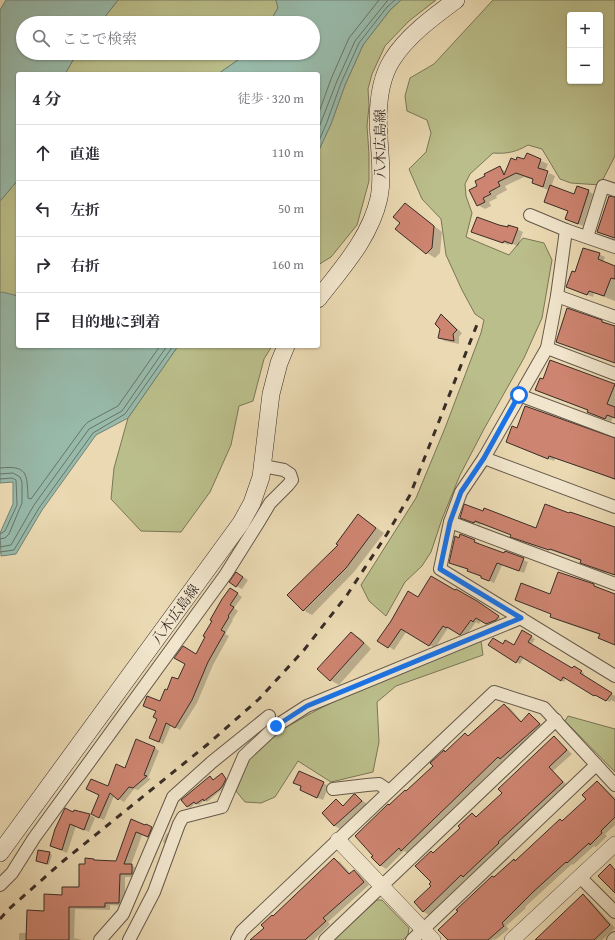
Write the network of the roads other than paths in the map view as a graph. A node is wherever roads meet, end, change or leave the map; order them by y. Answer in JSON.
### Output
{"nodes":[{"id":1,"x":456,"y":0,"type":"edge"},
{"id":2,"x":615,"y":190,"type":"edge"},
{"id":3,"x":530,"y":215,"type":"dead end"},
{"id":4,"x":566,"y":230,"type":"junction"},
{"id":5,"x":587,"y":237,"type":"junction"},
{"id":6,"x":615,"y":247,"type":"edge"},
{"id":7,"x":320,"y":296,"type":"edge"},
{"id":8,"x":557,"y":296,"type":"junction"},
{"id":9,"x":615,"y":317,"type":"edge"},
{"id":10,"x":285,"y":348,"type":"edge"},
{"id":11,"x":547,"y":348,"type":"junction"},
{"id":12,"x":615,"y":374,"type":"edge"},
{"id":13,"x":519,"y":395,"type":"junction"},
{"id":14,"x":615,"y":431,"type":"edge"},
{"id":15,"x":484,"y":458,"type":"junction"},
{"id":16,"x":263,"y":466,"type":"junction"},
{"id":17,"x":615,"y":507,"type":"edge"},
{"id":18,"x":450,"y":522,"type":"junction"},
{"id":19,"x":615,"y":584,"type":"edge"},
{"id":20,"x":521,"y":618,"type":"junction"},
{"id":21,"x":615,"y":676,"type":"edge"},
{"id":22,"x":268,"y":716,"type":"dead end"},
{"id":23,"x":556,"y":720,"type":"junction"},
{"id":24,"x":596,"y":765,"type":"junction"},
{"id":25,"x":615,"y":785,"type":"edge"},
{"id":26,"x":333,"y":789,"type":"dead end"},
{"id":27,"x":389,"y":791,"type":"junction"},
{"id":28,"x":338,"y":840,"type":"junction"},
{"id":29,"x":615,"y":844,"type":"edge"},
{"id":30,"x":0,"y":853,"type":"edge"},
{"id":31,"x":580,"y":877,"type":"junction"},
{"id":32,"x":0,"y":885,"type":"edge"},
{"id":33,"x":382,"y":886,"type":"junction"},
{"id":34,"x":615,"y":912,"type":"edge"},
{"id":35,"x":422,"y":937,"type":"edge"},
{"id":36,"x":100,"y":940,"type":"edge"},
{"id":37,"x":129,"y":940,"type":"edge"},
{"id":38,"x":237,"y":940,"type":"edge"},
{"id":39,"x":325,"y":940,"type":"edge"},
{"id":40,"x":512,"y":940,"type":"edge"}],
"edges":[{"from":1,"to":7,"type":"main road","name":"八木広島線"},
{"from":2,"to":5,"type":"street"},
{"from":3,"to":4,"type":"street"},
{"from":4,"to":5,"type":"street"},
{"from":4,"to":8,"type":"street"},
{"from":5,"to":6,"type":"street"},
{"from":8,"to":9,"type":"street"},
{"from":8,"to":11,"type":"street"},
{"from":10,"to":16,"type":"main road","name":"八木広島線"},
{"from":11,"to":12,"type":"street"},
{"from":11,"to":13,"type":"street"},
{"from":13,"to":14,"type":"street"},
{"from":13,"to":15,"type":"street"},
{"from":15,"to":17,"type":"street"},
{"from":15,"to":18,"type":"street"},
{"from":16,"to":30,"type":"main road","name":"八木広島線"},
{"from":16,"to":32,"type":"street"},
{"from":18,"to":19,"type":"street"},
{"from":18,"to":20,"type":"street"},
{"from":20,"to":21,"type":"street"},
{"from":20,"to":37,"type":"street"},
{"from":22,"to":36,"type":"street"},
{"from":23,"to":24,"type":"street"},
{"from":23,"to":27,"type":"street"},
{"from":23,"to":33,"type":"street"},
{"from":24,"to":25,"type":"street"},
{"from":24,"to":35,"type":"street"},
{"from":26,"to":27,"type":"street"},
{"from":27,"to":28,"type":"street"},
{"from":28,"to":33,"type":"street"},
{"from":28,"to":38,"type":"street"},
{"from":29,"to":31,"type":"street"},
{"from":31,"to":34,"type":"street"},
{"from":31,"to":40,"type":"street"},
{"from":33,"to":35,"type":"street"},
{"from":33,"to":39,"type":"street"}]}
